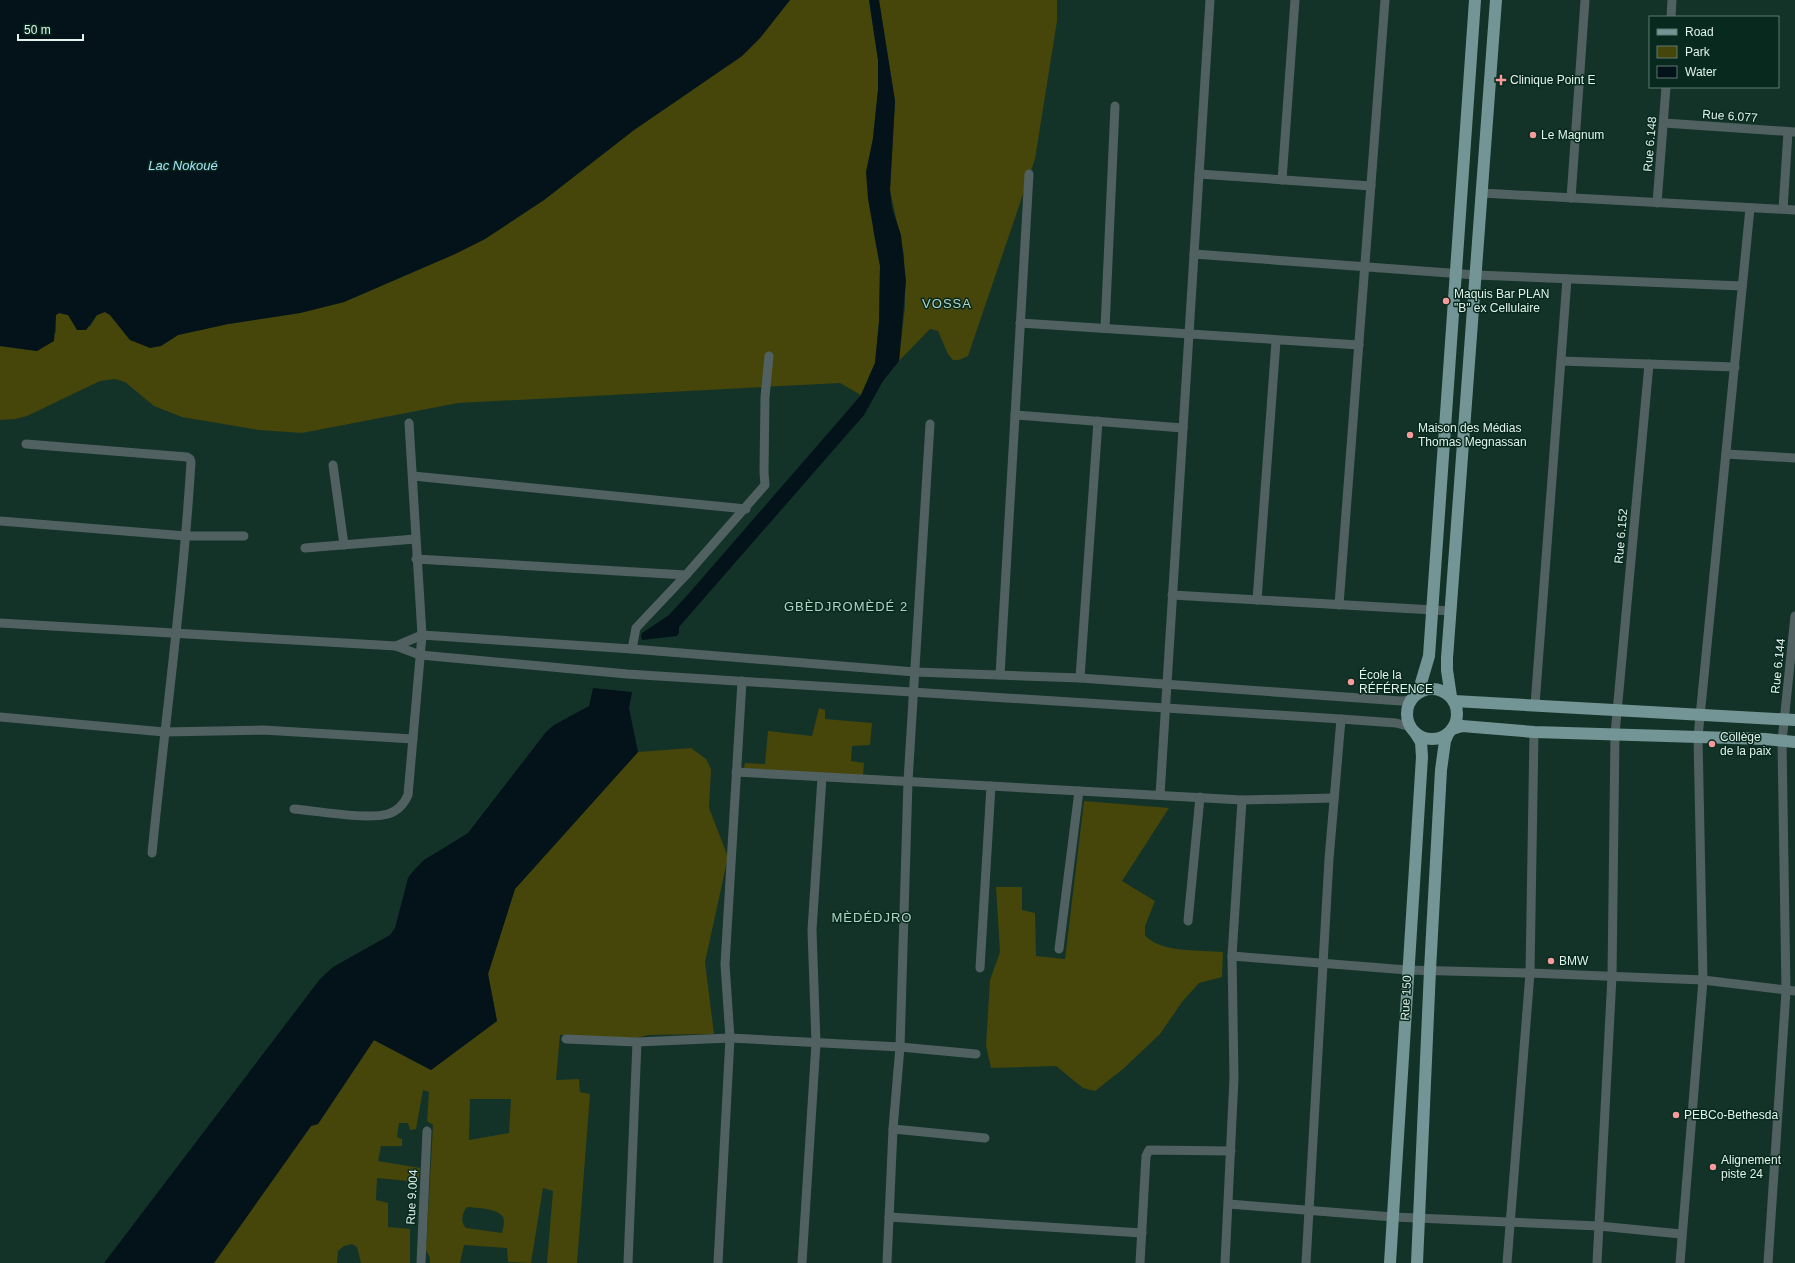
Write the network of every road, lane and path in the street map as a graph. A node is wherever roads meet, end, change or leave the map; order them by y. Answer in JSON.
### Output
{"nodes":[{"id":1,"x":1210,"y":0,"type":"edge"},
{"id":2,"x":1295,"y":0,"type":"edge"},
{"id":3,"x":1385,"y":0,"type":"edge"},
{"id":4,"x":1475,"y":0,"type":"edge"},
{"id":5,"x":1496,"y":0,"type":"edge"},
{"id":6,"x":1585,"y":0,"type":"edge"},
{"id":7,"x":1672,"y":0,"type":"edge"},
{"id":8,"x":1671,"y":16,"type":"edge"},
{"id":9,"x":1470,"y":81,"type":"junction"},
{"id":10,"x":1490,"y":82,"type":"junction"},
{"id":11,"x":1666,"y":88,"type":"edge"},
{"id":12,"x":1115,"y":106,"type":"dead end"},
{"id":13,"x":1664,"y":123,"type":"junction"},
{"id":14,"x":1791,"y":132,"type":"edge"},
{"id":15,"x":1029,"y":174,"type":"dead end"},
{"id":16,"x":1199,"y":174,"type":"junction"},
{"id":17,"x":1282,"y":180,"type":"junction"},
{"id":18,"x":1371,"y":186,"type":"junction"},
{"id":19,"x":1482,"y":193,"type":"junction"},
{"id":20,"x":1571,"y":198,"type":"junction"},
{"id":21,"x":1657,"y":203,"type":"junction"},
{"id":22,"x":1750,"y":208,"type":"junction"},
{"id":23,"x":1783,"y":209,"type":"junction"},
{"id":24,"x":1795,"y":210,"type":"edge"},
{"id":25,"x":1194,"y":254,"type":"junction"},
{"id":26,"x":1365,"y":267,"type":"junction"},
{"id":27,"x":1456,"y":274,"type":"junction"},
{"id":28,"x":1476,"y":275,"type":"junction"},
{"id":29,"x":1567,"y":279,"type":"junction"},
{"id":30,"x":1742,"y":286,"type":"junction"},
{"id":31,"x":1020,"y":323,"type":"junction"},
{"id":32,"x":1105,"y":328,"type":"junction"},
{"id":33,"x":1189,"y":334,"type":"junction"},
{"id":34,"x":1276,"y":340,"type":"junction"},
{"id":35,"x":1359,"y":345,"type":"junction"},
{"id":36,"x":769,"y":356,"type":"dead end"},
{"id":37,"x":1561,"y":361,"type":"junction"},
{"id":38,"x":1649,"y":364,"type":"junction"},
{"id":39,"x":1735,"y":367,"type":"junction"},
{"id":40,"x":1015,"y":415,"type":"junction"},
{"id":41,"x":1098,"y":421,"type":"junction"},
{"id":42,"x":408,"y":423,"type":"dead end"},
{"id":43,"x":930,"y":424,"type":"dead end"},
{"id":44,"x":1183,"y":428,"type":"junction"},
{"id":45,"x":26,"y":444,"type":"dead end"},
{"id":46,"x":1726,"y":454,"type":"junction"},
{"id":47,"x":1795,"y":458,"type":"edge"},
{"id":48,"x":334,"y":465,"type":"dead end"},
{"id":49,"x":413,"y":476,"type":"junction"},
{"id":50,"x":746,"y":509,"type":"junction"},
{"id":51,"x":0,"y":521,"type":"edge"},
{"id":52,"x":186,"y":536,"type":"junction"},
{"id":53,"x":244,"y":536,"type":"dead end"},
{"id":54,"x":415,"y":539,"type":"junction"},
{"id":55,"x":344,"y":545,"type":"junction"},
{"id":56,"x":305,"y":548,"type":"dead end"},
{"id":57,"x":416,"y":559,"type":"junction"},
{"id":58,"x":686,"y":575,"type":"junction"},
{"id":59,"x":1172,"y":595,"type":"junction"},
{"id":60,"x":1257,"y":600,"type":"junction"},
{"id":61,"x":1339,"y":605,"type":"junction"},
{"id":62,"x":1432,"y":610,"type":"junction"},
{"id":63,"x":1451,"y":611,"type":"junction"},
{"id":64,"x":1795,"y":616,"type":"edge"},
{"id":65,"x":0,"y":623,"type":"edge"},
{"id":66,"x":177,"y":633,"type":"junction"},
{"id":67,"x":422,"y":635,"type":"junction"},
{"id":68,"x":396,"y":646,"type":"junction"},
{"id":69,"x":632,"y":649,"type":"junction"},
{"id":70,"x":420,"y":655,"type":"junction"},
{"id":71,"x":915,"y":672,"type":"junction"},
{"id":72,"x":1000,"y":675,"type":"junction"},
{"id":73,"x":1080,"y":678,"type":"junction"},
{"id":74,"x":742,"y":681,"type":"junction"},
{"id":75,"x":1167,"y":685,"type":"junction"},
{"id":76,"x":913,"y":693,"type":"junction"},
{"id":77,"x":1414,"y":697,"type":"junction"},
{"id":78,"x":1453,"y":699,"type":"junction"},
{"id":79,"x":1535,"y":705,"type":"junction"},
{"id":80,"x":1166,"y":707,"type":"junction"},
{"id":81,"x":1617,"y":710,"type":"junction"},
{"id":82,"x":1700,"y":714,"type":"junction"},
{"id":83,"x":0,"y":717,"type":"edge"},
{"id":84,"x":1341,"y":719,"type":"junction"},
{"id":85,"x":1790,"y":720,"type":"edge"},
{"id":86,"x":1414,"y":731,"type":"junction"},
{"id":87,"x":164,"y":732,"type":"junction"},
{"id":88,"x":1450,"y":732,"type":"junction"},
{"id":89,"x":1534,"y":732,"type":"junction"},
{"id":90,"x":1615,"y":734,"type":"junction"},
{"id":91,"x":1698,"y":737,"type":"junction"},
{"id":92,"x":413,"y":739,"type":"junction"},
{"id":93,"x":1782,"y":741,"type":"junction"},
{"id":94,"x":1795,"y":742,"type":"edge"},
{"id":95,"x":736,"y":772,"type":"junction"},
{"id":96,"x":822,"y":777,"type":"junction"},
{"id":97,"x":908,"y":781,"type":"junction"},
{"id":98,"x":991,"y":786,"type":"junction"},
{"id":99,"x":1079,"y":791,"type":"junction"},
{"id":100,"x":1160,"y":795,"type":"junction"},
{"id":101,"x":1200,"y":797,"type":"junction"},
{"id":102,"x":1334,"y":798,"type":"junction"},
{"id":103,"x":1242,"y":800,"type":"junction"},
{"id":104,"x":294,"y":809,"type":"dead end"},
{"id":105,"x":152,"y":853,"type":"dead end"},
{"id":106,"x":1188,"y":921,"type":"dead end"},
{"id":107,"x":1059,"y":949,"type":"dead end"},
{"id":108,"x":1232,"y":956,"type":"junction"},
{"id":109,"x":1323,"y":962,"type":"junction"},
{"id":110,"x":980,"y":968,"type":"dead end"},
{"id":111,"x":1407,"y":970,"type":"junction"},
{"id":112,"x":1430,"y":970,"type":"junction"},
{"id":113,"x":1530,"y":972,"type":"junction"},
{"id":114,"x":1612,"y":976,"type":"junction"},
{"id":115,"x":1703,"y":980,"type":"junction"},
{"id":116,"x":1790,"y":991,"type":"edge"},
{"id":117,"x":730,"y":1038,"type":"junction"},
{"id":118,"x":566,"y":1039,"type":"dead end"},
{"id":119,"x":637,"y":1042,"type":"junction"},
{"id":120,"x":816,"y":1043,"type":"junction"},
{"id":121,"x":900,"y":1047,"type":"junction"},
{"id":122,"x":976,"y":1054,"type":"dead end"},
{"id":123,"x":893,"y":1129,"type":"junction"},
{"id":124,"x":427,"y":1131,"type":"dead end"},
{"id":125,"x":985,"y":1138,"type":"dead end"},
{"id":126,"x":1231,"y":1151,"type":"junction"},
{"id":127,"x":1229,"y":1204,"type":"junction"},
{"id":128,"x":1309,"y":1209,"type":"junction"},
{"id":129,"x":889,"y":1217,"type":"junction"},
{"id":130,"x":1393,"y":1217,"type":"junction"},
{"id":131,"x":1420,"y":1217,"type":"junction"},
{"id":132,"x":1510,"y":1223,"type":"junction"},
{"id":133,"x":1599,"y":1226,"type":"junction"},
{"id":134,"x":1142,"y":1233,"type":"junction"},
{"id":135,"x":1681,"y":1234,"type":"junction"},
{"id":136,"x":421,"y":1263,"type":"edge"},
{"id":137,"x":628,"y":1263,"type":"edge"},
{"id":138,"x":718,"y":1263,"type":"edge"},
{"id":139,"x":802,"y":1263,"type":"edge"},
{"id":140,"x":887,"y":1263,"type":"edge"},
{"id":141,"x":1140,"y":1263,"type":"edge"},
{"id":142,"x":1225,"y":1263,"type":"edge"},
{"id":143,"x":1306,"y":1263,"type":"edge"},
{"id":144,"x":1390,"y":1263,"type":"edge"},
{"id":145,"x":1417,"y":1263,"type":"edge"},
{"id":146,"x":1507,"y":1263,"type":"edge"},
{"id":147,"x":1597,"y":1263,"type":"edge"},
{"id":148,"x":1680,"y":1263,"type":"edge"},
{"id":149,"x":1768,"y":1263,"type":"edge"}],
"edges":[{"from":1,"to":16,"type":"street"},
{"from":2,"to":17,"type":"street"},
{"from":3,"to":18,"type":"street"},
{"from":4,"to":9,"type":"main road"},
{"from":5,"to":10,"type":"main road"},
{"from":6,"to":20,"type":"street"},
{"from":7,"to":8,"type":"street"},
{"from":9,"to":10,"type":"main road"},
{"from":9,"to":27,"type":"main road"},
{"from":10,"to":19,"type":"main road"},
{"from":11,"to":13,"type":"street","name":"Rue 6.148"},
{"from":12,"to":32,"type":"street"},
{"from":13,"to":14,"type":"street","name":"Rue 6.077"},
{"from":13,"to":21,"type":"street","name":"Rue 6.148"},
{"from":14,"to":23,"type":"street"},
{"from":15,"to":31,"type":"street"},
{"from":16,"to":17,"type":"street"},
{"from":16,"to":25,"type":"street"},
{"from":17,"to":18,"type":"street"},
{"from":18,"to":26,"type":"street"},
{"from":19,"to":20,"type":"street"},
{"from":19,"to":28,"type":"main road"},
{"from":20,"to":21,"type":"street"},
{"from":21,"to":22,"type":"street"},
{"from":22,"to":23,"type":"street"},
{"from":22,"to":30,"type":"street"},
{"from":23,"to":24,"type":"street"},
{"from":25,"to":26,"type":"street"},
{"from":25,"to":33,"type":"street"},
{"from":26,"to":27,"type":"street"},
{"from":26,"to":35,"type":"street"},
{"from":27,"to":28,"type":"street"},
{"from":27,"to":62,"type":"main road"},
{"from":28,"to":29,"type":"street"},
{"from":28,"to":63,"type":"main road"},
{"from":29,"to":30,"type":"street"},
{"from":29,"to":37,"type":"street"},
{"from":30,"to":39,"type":"street"},
{"from":31,"to":32,"type":"street"},
{"from":31,"to":40,"type":"street"},
{"from":32,"to":33,"type":"street"},
{"from":33,"to":34,"type":"street"},
{"from":33,"to":44,"type":"street"},
{"from":34,"to":35,"type":"street"},
{"from":34,"to":60,"type":"street"},
{"from":35,"to":61,"type":"street"},
{"from":36,"to":50,"type":"street"},
{"from":37,"to":38,"type":"street"},
{"from":37,"to":79,"type":"street"},
{"from":38,"to":39,"type":"street"},
{"from":38,"to":81,"type":"street","name":"Rue 6.152"},
{"from":39,"to":46,"type":"street"},
{"from":40,"to":41,"type":"street"},
{"from":40,"to":72,"type":"street"},
{"from":41,"to":44,"type":"street"},
{"from":41,"to":73,"type":"street"},
{"from":42,"to":49,"type":"street"},
{"from":43,"to":71,"type":"street"},
{"from":44,"to":59,"type":"street"},
{"from":45,"to":52,"type":"street"},
{"from":46,"to":47,"type":"street"},
{"from":46,"to":82,"type":"street"},
{"from":48,"to":55,"type":"street"},
{"from":49,"to":50,"type":"street"},
{"from":49,"to":54,"type":"street"},
{"from":50,"to":58,"type":"street"},
{"from":51,"to":52,"type":"street"},
{"from":52,"to":53,"type":"street"},
{"from":52,"to":66,"type":"street"},
{"from":54,"to":55,"type":"street"},
{"from":54,"to":57,"type":"street"},
{"from":55,"to":56,"type":"street"},
{"from":57,"to":58,"type":"street"},
{"from":57,"to":67,"type":"street"},
{"from":58,"to":69,"type":"street"},
{"from":59,"to":60,"type":"street"},
{"from":59,"to":75,"type":"street"},
{"from":60,"to":61,"type":"street"},
{"from":61,"to":62,"type":"street"},
{"from":62,"to":63,"type":"street"},
{"from":62,"to":77,"type":"main road"},
{"from":63,"to":78,"type":"main road"},
{"from":64,"to":85,"type":"street","name":"Rue 6.144"},
{"from":65,"to":66,"type":"street"},
{"from":66,"to":68,"type":"street"},
{"from":66,"to":87,"type":"street"},
{"from":67,"to":68,"type":"street"},
{"from":67,"to":69,"type":"street"},
{"from":67,"to":70,"type":"street"},
{"from":68,"to":70,"type":"street"},
{"from":69,"to":71,"type":"street"},
{"from":70,"to":74,"type":"street"},
{"from":70,"to":92,"type":"street"},
{"from":71,"to":72,"type":"street"},
{"from":71,"to":76,"type":"street"},
{"from":72,"to":73,"type":"street"},
{"from":73,"to":75,"type":"street"},
{"from":74,"to":76,"type":"street"},
{"from":74,"to":95,"type":"street"},
{"from":75,"to":77,"type":"street"},
{"from":75,"to":80,"type":"street"},
{"from":76,"to":80,"type":"street"},
{"from":76,"to":97,"type":"street"},
{"from":77,"to":78,"type":"main road"},
{"from":77,"to":86,"type":"main road"},
{"from":78,"to":79,"type":"main road"},
{"from":78,"to":88,"type":"main road"},
{"from":79,"to":81,"type":"main road"},
{"from":80,"to":84,"type":"street"},
{"from":80,"to":100,"type":"street"},
{"from":81,"to":82,"type":"main road"},
{"from":81,"to":90,"type":"street","name":"Rue 6.152"},
{"from":82,"to":85,"type":"main road"},
{"from":82,"to":91,"type":"street"},
{"from":83,"to":87,"type":"street"},
{"from":84,"to":86,"type":"street"},
{"from":84,"to":102,"type":"street"},
{"from":85,"to":93,"type":"street","name":"Rue 6.144"},
{"from":86,"to":88,"type":"main road"},
{"from":86,"to":111,"type":"main road","name":"Rue 150"},
{"from":87,"to":92,"type":"street"},
{"from":87,"to":105,"type":"street"},
{"from":88,"to":89,"type":"main road"},
{"from":88,"to":112,"type":"main road","name":"Rue 150"},
{"from":89,"to":90,"type":"main road"},
{"from":89,"to":113,"type":"street"},
{"from":90,"to":91,"type":"main road"},
{"from":90,"to":114,"type":"street","name":"Rue 6.152"},
{"from":91,"to":93,"type":"main road"},
{"from":91,"to":115,"type":"street"},
{"from":92,"to":104,"type":"street"},
{"from":93,"to":94,"type":"main road"},
{"from":93,"to":116,"type":"street","name":"Rue 6.144"},
{"from":95,"to":96,"type":"street"},
{"from":95,"to":117,"type":"street"},
{"from":96,"to":97,"type":"street"},
{"from":96,"to":120,"type":"street"},
{"from":97,"to":98,"type":"street"},
{"from":97,"to":121,"type":"street"},
{"from":98,"to":99,"type":"street"},
{"from":98,"to":110,"type":"street"},
{"from":99,"to":100,"type":"street"},
{"from":99,"to":107,"type":"street"},
{"from":100,"to":101,"type":"street"},
{"from":101,"to":103,"type":"street"},
{"from":101,"to":106,"type":"street"},
{"from":102,"to":103,"type":"street"},
{"from":102,"to":109,"type":"street"},
{"from":103,"to":108,"type":"street"},
{"from":108,"to":109,"type":"street"},
{"from":108,"to":126,"type":"street"},
{"from":109,"to":111,"type":"street"},
{"from":109,"to":128,"type":"street"},
{"from":111,"to":112,"type":"street"},
{"from":111,"to":130,"type":"main road","name":"Rue 150"},
{"from":112,"to":113,"type":"street"},
{"from":112,"to":131,"type":"main road","name":"Rue 150"},
{"from":113,"to":114,"type":"street"},
{"from":113,"to":132,"type":"street"},
{"from":114,"to":115,"type":"street"},
{"from":114,"to":133,"type":"street","name":"Rue 6.152"},
{"from":115,"to":116,"type":"street"},
{"from":115,"to":135,"type":"street"},
{"from":116,"to":149,"type":"street","name":"Rue 6.144"},
{"from":117,"to":119,"type":"street"},
{"from":117,"to":120,"type":"street"},
{"from":117,"to":138,"type":"street"},
{"from":118,"to":119,"type":"street"},
{"from":119,"to":137,"type":"street"},
{"from":120,"to":121,"type":"street"},
{"from":120,"to":139,"type":"street"},
{"from":121,"to":122,"type":"street"},
{"from":121,"to":123,"type":"street"},
{"from":123,"to":125,"type":"street"},
{"from":123,"to":129,"type":"street"},
{"from":124,"to":136,"type":"street","name":"Rue 9.004"},
{"from":126,"to":127,"type":"street"},
{"from":126,"to":134,"type":"street"},
{"from":127,"to":128,"type":"street"},
{"from":127,"to":142,"type":"street"},
{"from":128,"to":130,"type":"street"},
{"from":128,"to":143,"type":"street"},
{"from":129,"to":134,"type":"street"},
{"from":129,"to":140,"type":"street"},
{"from":130,"to":131,"type":"street"},
{"from":130,"to":144,"type":"main road","name":"Rue 150"},
{"from":131,"to":132,"type":"street"},
{"from":131,"to":145,"type":"main road","name":"Rue 150"},
{"from":132,"to":133,"type":"street"},
{"from":132,"to":146,"type":"street"},
{"from":133,"to":135,"type":"street"},
{"from":133,"to":147,"type":"street","name":"Rue 6.152"},
{"from":134,"to":141,"type":"street"},
{"from":135,"to":148,"type":"street"}]}
